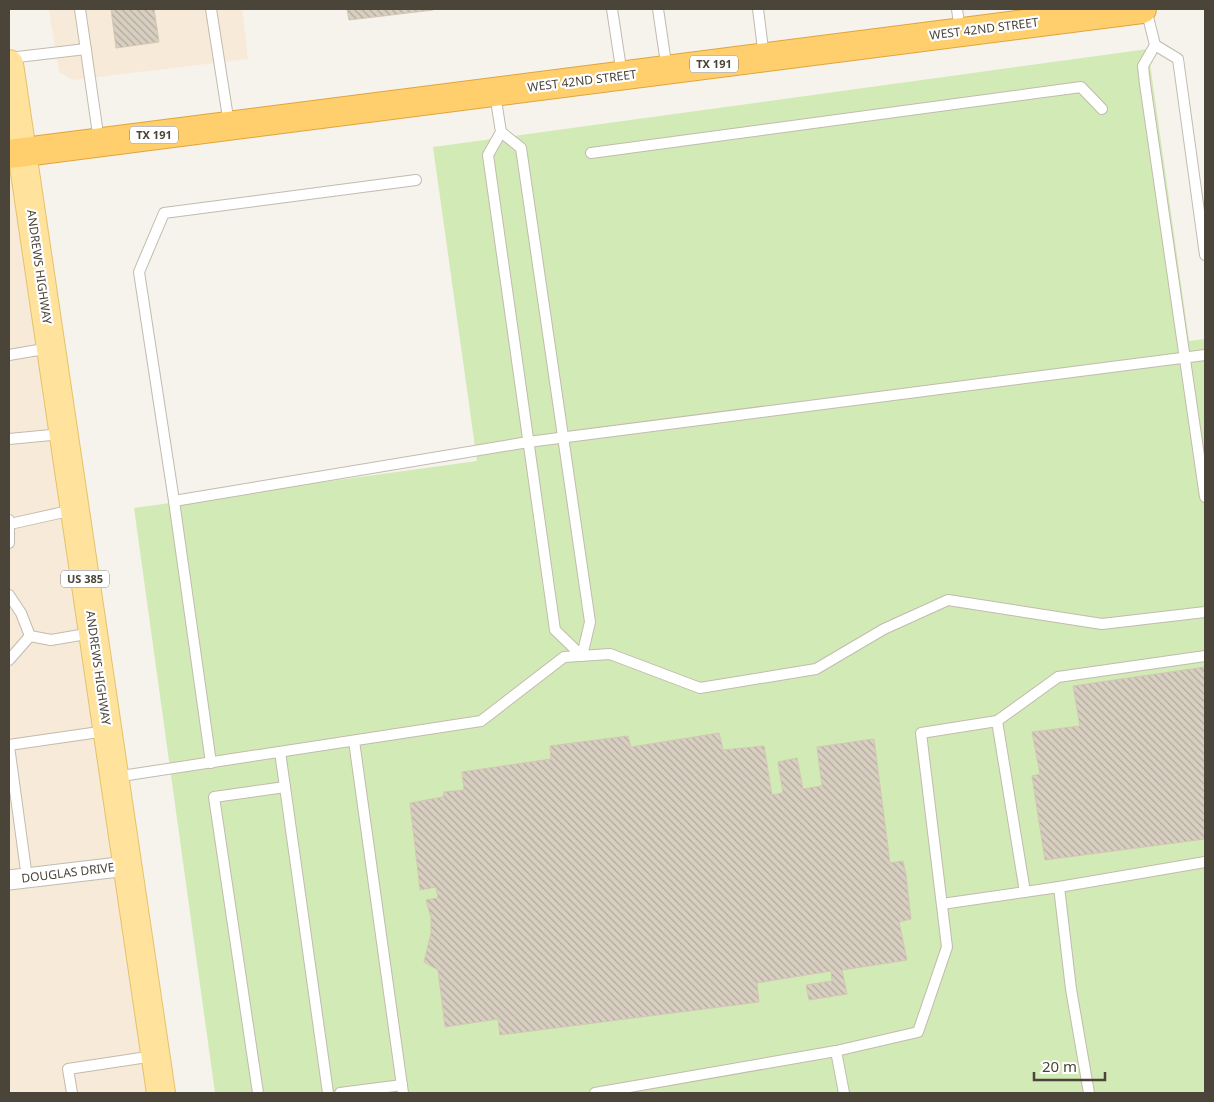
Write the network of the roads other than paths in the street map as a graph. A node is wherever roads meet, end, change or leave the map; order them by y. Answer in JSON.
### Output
{"nodes":[{"id":1,"x":80,"y":9,"type":"edge"},
{"id":2,"x":211,"y":9,"type":"edge"},
{"id":3,"x":612,"y":9,"type":"edge"},
{"id":4,"x":658,"y":9,"type":"edge"},
{"id":5,"x":758,"y":9,"type":"edge"},
{"id":6,"x":1142,"y":9,"type":"edge"},
{"id":7,"x":1146,"y":9,"type":"edge"},
{"id":8,"x":959,"y":21,"type":"edge"},
{"id":9,"x":1154,"y":45,"type":"junction"},
{"id":10,"x":86,"y":49,"type":"junction"},
{"id":11,"x":9,"y":58,"type":"edge"},
{"id":12,"x":764,"y":58,"type":"junction"},
{"id":13,"x":9,"y":64,"type":"edge"},
{"id":14,"x":667,"y":70,"type":"junction"},
{"id":15,"x":622,"y":76,"type":"junction"},
{"id":16,"x":495,"y":92,"type":"junction"},
{"id":17,"x":1102,"y":109,"type":"dead end"},
{"id":18,"x":229,"y":126,"type":"junction"},
{"id":19,"x":501,"y":132,"type":"junction"},
{"id":20,"x":99,"y":142,"type":"junction"},
{"id":21,"x":15,"y":153,"type":"edge"},
{"id":22,"x":591,"y":153,"type":"dead end"},
{"id":23,"x":416,"y":180,"type":"dead end"},
{"id":24,"x":1205,"y":255,"type":"edge"},
{"id":25,"x":51,"y":348,"type":"junction"},
{"id":26,"x":9,"y":355,"type":"edge"},
{"id":27,"x":1205,"y":355,"type":"edge"},
{"id":28,"x":1185,"y":359,"type":"junction"},
{"id":29,"x":63,"y":434,"type":"junction"},
{"id":30,"x":9,"y":439,"type":"edge"},
{"id":31,"x":564,"y":439,"type":"junction"},
{"id":32,"x":528,"y":442,"type":"junction"},
{"id":33,"x":1205,"y":497,"type":"edge"},
{"id":34,"x":174,"y":501,"type":"junction"},
{"id":35,"x":74,"y":510,"type":"junction"},
{"id":36,"x":9,"y":522,"type":"edge"},
{"id":37,"x":9,"y":543,"type":"edge"},
{"id":38,"x":9,"y":595,"type":"edge"},
{"id":39,"x":1205,"y":612,"type":"edge"},
{"id":40,"x":92,"y":633,"type":"junction"},
{"id":41,"x":30,"y":636,"type":"junction"},
{"id":42,"x":582,"y":656,"type":"junction"},
{"id":43,"x":1205,"y":656,"type":"edge"},
{"id":44,"x":9,"y":660,"type":"edge"},
{"id":45,"x":997,"y":721,"type":"junction"},
{"id":46,"x":107,"y":731,"type":"junction"},
{"id":47,"x":354,"y":741,"type":"junction"},
{"id":48,"x":9,"y":745,"type":"edge"},
{"id":49,"x":280,"y":752,"type":"junction"},
{"id":50,"x":211,"y":763,"type":"junction"},
{"id":51,"x":114,"y":778,"type":"junction"},
{"id":52,"x":285,"y":787,"type":"junction"},
{"id":53,"x":20,"y":838,"type":"junction"},
{"id":54,"x":9,"y":840,"type":"edge"},
{"id":55,"x":1205,"y":862,"type":"edge"},
{"id":56,"x":127,"y":866,"type":"junction"},
{"id":57,"x":18,"y":879,"type":"edge"},
{"id":58,"x":1059,"y":887,"type":"junction"},
{"id":59,"x":1025,"y":892,"type":"junction"},
{"id":60,"x":942,"y":904,"type":"junction"},
{"id":61,"x":836,"y":1051,"type":"junction"},
{"id":62,"x":155,"y":1056,"type":"junction"},
{"id":63,"x":403,"y":1089,"type":"edge"},
{"id":64,"x":72,"y":1093,"type":"edge"},
{"id":65,"x":161,"y":1093,"type":"edge"},
{"id":66,"x":258,"y":1093,"type":"edge"},
{"id":67,"x":328,"y":1093,"type":"edge"},
{"id":68,"x":340,"y":1093,"type":"edge"},
{"id":69,"x":595,"y":1093,"type":"edge"},
{"id":70,"x":844,"y":1093,"type":"edge"},
{"id":71,"x":1089,"y":1093,"type":"edge"}],
"edges":[{"from":1,"to":10,"type":"lane"},
{"from":2,"to":18,"type":"lane"},
{"from":3,"to":15,"type":"lane"},
{"from":4,"to":14,"type":"lane"},
{"from":5,"to":12,"type":"lane"},
{"from":6,"to":8,"type":"highway","name":"WEST 42ND STREET","number":"TX 191"},
{"from":7,"to":9,"type":"lane"},
{"from":8,"to":12,"type":"highway","name":"WEST 42ND STREET","number":"TX 191"},
{"from":9,"to":24,"type":"lane"},
{"from":9,"to":28,"type":"lane"},
{"from":10,"to":11,"type":"lane"},
{"from":10,"to":20,"type":"lane"},
{"from":12,"to":14,"type":"highway","name":"WEST 42ND STREET","number":"TX 191"},
{"from":13,"to":21,"type":"main road","name":"ANDREWS HIGHWAY","number":"US 385"},
{"from":14,"to":15,"type":"highway","name":"WEST 42ND STREET","number":"TX 191"},
{"from":15,"to":16,"type":"highway","name":"WEST 42ND STREET","number":"TX 191"},
{"from":16,"to":18,"type":"highway","name":"WEST 42ND STREET","number":"TX 191"},
{"from":16,"to":19,"type":"lane"},
{"from":17,"to":22,"type":"lane"},
{"from":18,"to":20,"type":"highway","name":"WEST 42ND STREET","number":"TX 191"},
{"from":19,"to":31,"type":"lane"},
{"from":19,"to":32,"type":"lane"},
{"from":20,"to":21,"type":"highway","name":"WEST 42ND STREET","number":"TX 191"},
{"from":21,"to":25,"type":"main road","name":"ANDREWS HIGHWAY","number":"US 385"},
{"from":23,"to":34,"type":"lane"},
{"from":25,"to":26,"type":"lane"},
{"from":25,"to":29,"type":"main road","name":"ANDREWS HIGHWAY","number":"US 385"},
{"from":27,"to":28,"type":"lane"},
{"from":28,"to":31,"type":"lane"},
{"from":28,"to":33,"type":"lane"},
{"from":29,"to":30,"type":"lane"},
{"from":29,"to":35,"type":"main road","name":"ANDREWS HIGHWAY","number":"US 385"},
{"from":31,"to":32,"type":"lane"},
{"from":31,"to":42,"type":"lane"},
{"from":32,"to":34,"type":"lane"},
{"from":32,"to":42,"type":"lane"},
{"from":34,"to":50,"type":"lane"},
{"from":35,"to":36,"type":"lane"},
{"from":35,"to":40,"type":"main road","name":"ANDREWS HIGHWAY","number":"US 385"},
{"from":36,"to":37,"type":"lane"},
{"from":38,"to":41,"type":"lane"},
{"from":39,"to":42,"type":"lane"},
{"from":40,"to":41,"type":"lane"},
{"from":40,"to":46,"type":"main road","name":"ANDREWS HIGHWAY","number":"US 385"},
{"from":41,"to":44,"type":"lane"},
{"from":42,"to":47,"type":"lane"},
{"from":43,"to":45,"type":"lane"},
{"from":45,"to":59,"type":"lane"},
{"from":45,"to":60,"type":"lane"},
{"from":46,"to":48,"type":"lane"},
{"from":46,"to":51,"type":"main road","name":"ANDREWS HIGHWAY","number":"US 385"},
{"from":47,"to":49,"type":"lane"},
{"from":47,"to":63,"type":"lane"},
{"from":48,"to":53,"type":"lane"},
{"from":49,"to":50,"type":"lane"},
{"from":49,"to":52,"type":"lane"},
{"from":50,"to":51,"type":"lane"},
{"from":51,"to":56,"type":"main road","name":"ANDREWS HIGHWAY","number":"US 385"},
{"from":52,"to":66,"type":"lane"},
{"from":52,"to":67,"type":"lane"},
{"from":53,"to":54,"type":"lane"},
{"from":53,"to":57,"type":"lane"},
{"from":55,"to":58,"type":"lane"},
{"from":56,"to":57,"type":"street","name":"DOUGLAS DRIVE"},
{"from":56,"to":62,"type":"main road","name":"ANDREWS HIGHWAY","number":"US 385"},
{"from":58,"to":59,"type":"lane"},
{"from":58,"to":71,"type":"lane"},
{"from":59,"to":60,"type":"lane"},
{"from":60,"to":61,"type":"lane"},
{"from":61,"to":69,"type":"lane"},
{"from":61,"to":70,"type":"lane"},
{"from":62,"to":64,"type":"lane"},
{"from":62,"to":65,"type":"main road","name":"ANDREWS HIGHWAY","number":"US 385"},
{"from":63,"to":68,"type":"lane"}]}
